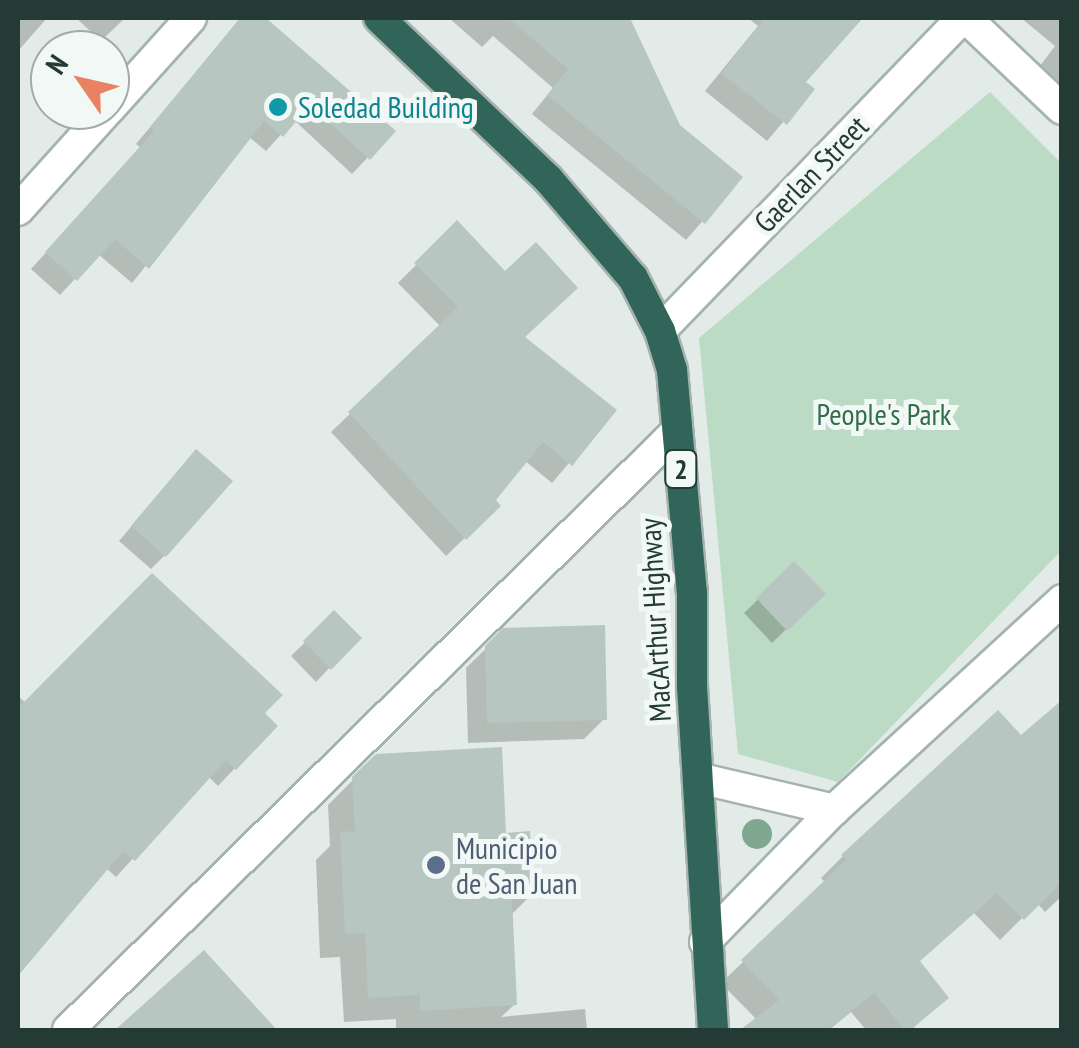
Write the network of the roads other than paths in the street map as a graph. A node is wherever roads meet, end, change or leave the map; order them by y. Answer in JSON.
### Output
{"nodes":[{"id":1,"x":190,"y":18,"type":"edge"},
{"id":2,"x":379,"y":18,"type":"edge"},
{"id":3,"x":964,"y":18,"type":"edge"},
{"id":4,"x":130,"y":85,"type":"edge"},
{"id":5,"x":1062,"y":109,"type":"edge"},
{"id":6,"x":90,"y":130,"type":"edge"},
{"id":7,"x":18,"y":210,"type":"edge"},
{"id":8,"x":660,"y":332,"type":"junction"},
{"id":9,"x":677,"y":431,"type":"junction"},
{"id":10,"x":1062,"y":600,"type":"edge"},
{"id":11,"x":698,"y":778,"type":"junction"},
{"id":12,"x":834,"y":810,"type":"junction"},
{"id":13,"x":705,"y":942,"type":"junction"},
{"id":14,"x":68,"y":1030,"type":"edge"},
{"id":15,"x":713,"y":1030,"type":"edge"}],
"edges":[{"from":1,"to":4,"type":"street"},
{"from":2,"to":8,"type":"highway","name":"MacArthur Highway","number":"2"},
{"from":3,"to":5,"type":"street"},
{"from":3,"to":8,"type":"street","name":"Gaerlan Street"},
{"from":6,"to":7,"type":"street"},
{"from":8,"to":9,"type":"highway","name":"MacArthur Highway","number":"2"},
{"from":9,"to":11,"type":"highway","name":"MacArthur Highway","number":"2"},
{"from":9,"to":14,"type":"street"},
{"from":10,"to":12,"type":"street"},
{"from":11,"to":12,"type":"street"},
{"from":11,"to":13,"type":"highway","name":"MacArthur Highway","number":"2"},
{"from":12,"to":13,"type":"street"},
{"from":13,"to":15,"type":"highway","name":"MacArthur Highway","number":"2"}]}
